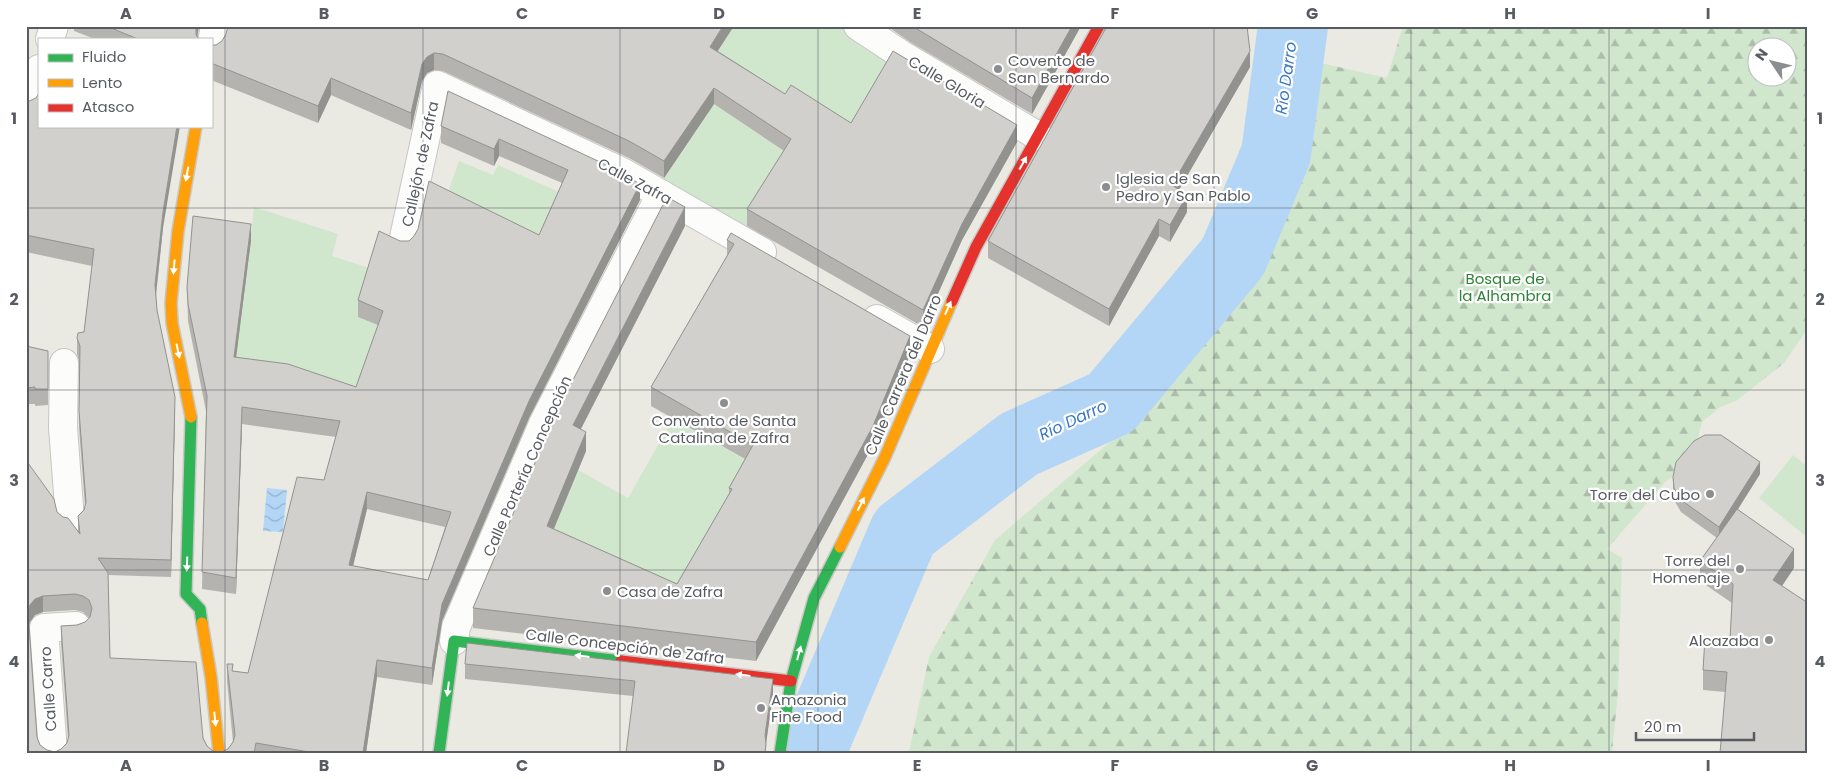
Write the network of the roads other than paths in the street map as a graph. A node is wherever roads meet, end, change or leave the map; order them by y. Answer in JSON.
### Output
{"nodes":[{"id":1,"x":54,"y":26,"type":"edge"},
{"id":2,"x":216,"y":26,"type":"edge"},
{"id":3,"x":858,"y":26,"type":"edge"},
{"id":4,"x":1099,"y":26,"type":"edge"},
{"id":5,"x":50,"y":38,"type":"edge"},
{"id":6,"x":212,"y":43,"type":"edge"},
{"id":7,"x":38,"y":71,"type":"edge"},
{"id":8,"x":437,"y":85,"type":"joint"},
{"id":9,"x":26,"y":103,"type":"edge"},
{"id":10,"x":196,"y":128,"type":"edge"},
{"id":11,"x":1038,"y":136,"type":"junction"},
{"id":12,"x":661,"y":194,"type":"junction"},
{"id":13,"x":403,"y":242,"type":"edge"},
{"id":14,"x":780,"y":262,"type":"edge"},
{"id":15,"x":856,"y":306,"type":"edge"},
{"id":16,"x":930,"y":349,"type":"junction"},
{"id":17,"x":64,"y":363,"type":"dead end"},
{"id":18,"x":70,"y":520,"type":"edge"},
{"id":19,"x":76,"y":626,"type":"edge"},
{"id":20,"x":454,"y":641,"type":"junction"},
{"id":21,"x":792,"y":682,"type":"junction"},
{"id":22,"x":53,"y":753,"type":"edge"},
{"id":23,"x":219,"y":753,"type":"edge"},
{"id":24,"x":439,"y":753,"type":"edge"},
{"id":25,"x":780,"y":753,"type":"edge"}],
"edges":[{"from":1,"to":5,"type":"street"},
{"from":2,"to":6,"type":"street"},
{"from":3,"to":11,"type":"street","name":"Calle Gloria"},
{"from":4,"to":11,"type":"street","name":"Calle Carrera del Darro"},
{"from":7,"to":9,"type":"street"},
{"from":8,"to":12,"type":"street","name":"Calle Zafra"},
{"from":8,"to":13,"type":"street","name":"Callejón de Zafra"},
{"from":10,"to":23,"type":"street","one_way":true},
{"from":16,"to":11,"type":"street","name":"Calle Carrera del Darro","one_way":true},
{"from":12,"to":14,"type":"street","name":"Calle Zafra"},
{"from":12,"to":20,"type":"street","name":"Calle Portería Concepción"},
{"from":15,"to":16,"type":"street"},
{"from":21,"to":16,"type":"street","name":"Calle Carrera del Darro","one_way":true},
{"from":17,"to":18,"type":"street"},
{"from":19,"to":22,"type":"street","name":"Calle Carro"},
{"from":21,"to":20,"type":"street","name":"Calle Concepción de Zafra","one_way":true},
{"from":20,"to":24,"type":"street","name":"Calle Portería Concepción","one_way":true},
{"from":21,"to":25,"type":"street","name":"Calle Carrera del Darro"}]}
